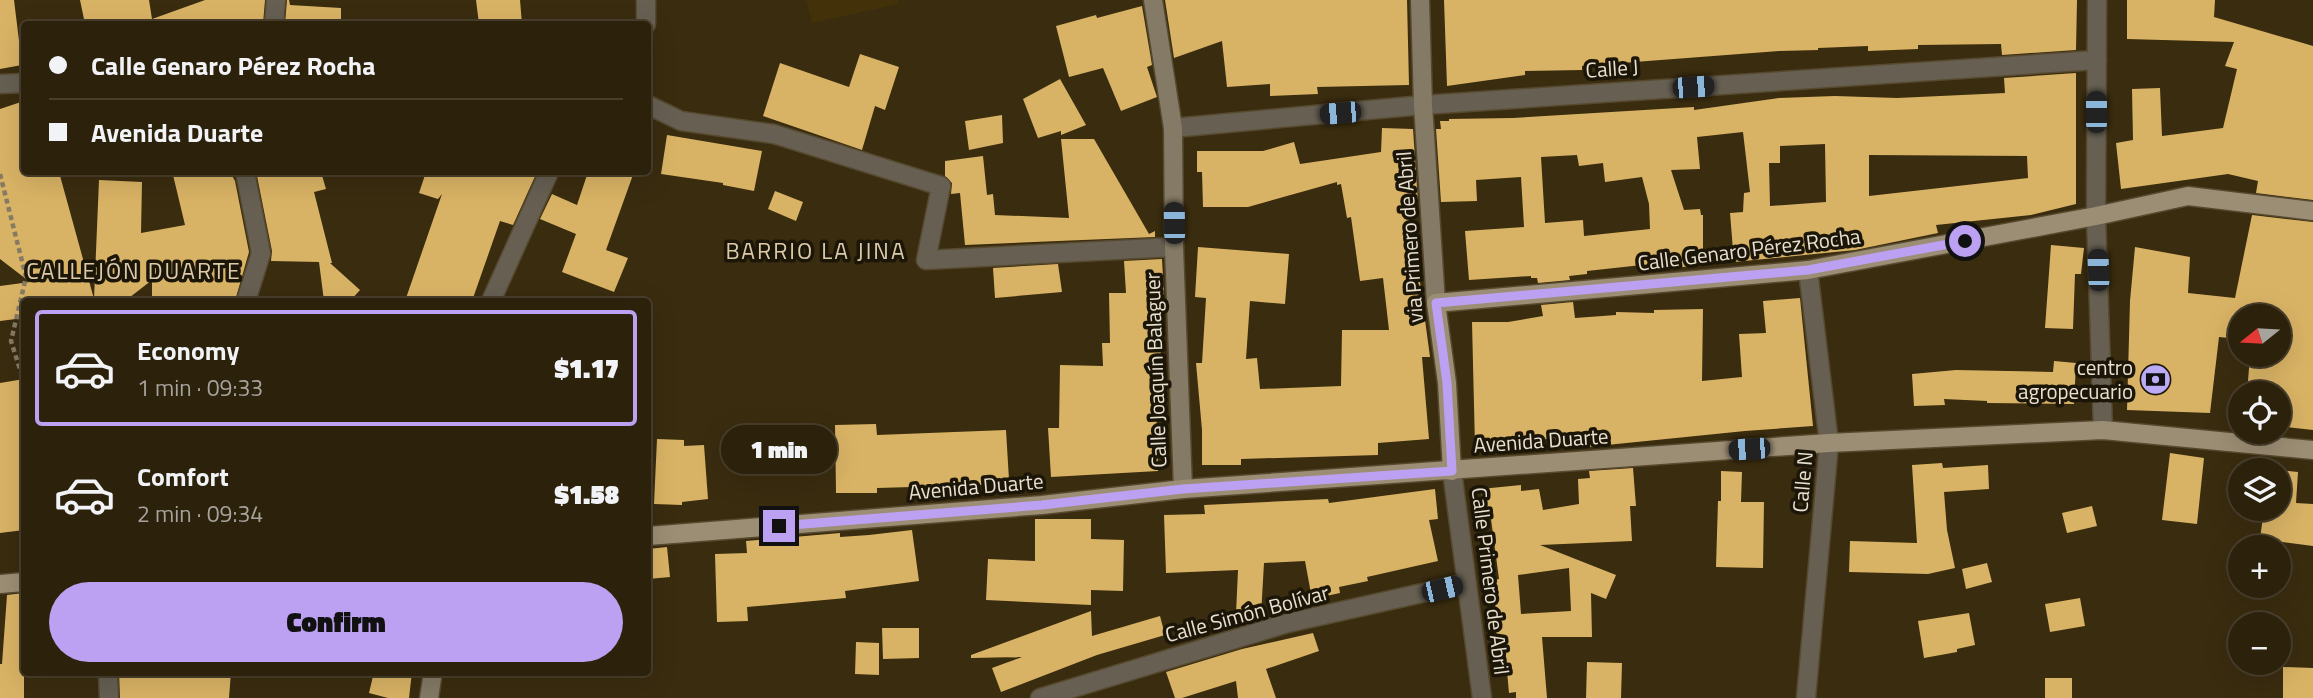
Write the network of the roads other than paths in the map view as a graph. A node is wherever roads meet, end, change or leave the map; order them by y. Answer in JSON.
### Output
{"nodes":[{"id":1,"x":275,"y":0,"type":"edge"},
{"id":2,"x":646,"y":0,"type":"edge"},
{"id":3,"x":1153,"y":0,"type":"edge"},
{"id":4,"x":1420,"y":0,"type":"edge"},
{"id":5,"x":2098,"y":0,"type":"edge"},
{"id":6,"x":274,"y":21,"type":"edge"},
{"id":7,"x":646,"y":21,"type":"edge"},
{"id":8,"x":2097,"y":60,"type":"junction"},
{"id":9,"x":21,"y":83,"type":"edge"},
{"id":10,"x":0,"y":84,"type":"edge"},
{"id":11,"x":1423,"y":105,"type":"junction"},
{"id":12,"x":651,"y":106,"type":"edge"},
{"id":13,"x":1173,"y":128,"type":"junction"},
{"id":14,"x":246,"y":175,"type":"edge"},
{"id":15,"x":548,"y":175,"type":"edge"},
{"id":16,"x":2313,"y":211,"type":"edge"},
{"id":17,"x":2096,"y":216,"type":"junction"},
{"id":18,"x":1174,"y":247,"type":"junction"},
{"id":19,"x":1808,"y":270,"type":"junction"},
{"id":20,"x":247,"y":298,"type":"edge"},
{"id":21,"x":492,"y":298,"type":"edge"},
{"id":22,"x":1436,"y":303,"type":"junction"},
{"id":23,"x":2103,"y":430,"type":"junction"},
{"id":24,"x":1829,"y":443,"type":"junction"},
{"id":25,"x":2313,"y":450,"type":"edge"},
{"id":26,"x":1452,"y":471,"type":"junction"},
{"id":27,"x":1183,"y":489,"type":"junction"},
{"id":28,"x":651,"y":536,"type":"edge"},
{"id":29,"x":21,"y":582,"type":"edge"},
{"id":30,"x":1467,"y":583,"type":"junction"},
{"id":31,"x":0,"y":584,"type":"edge"},
{"id":32,"x":108,"y":676,"type":"edge"},
{"id":33,"x":432,"y":676,"type":"edge"},
{"id":34,"x":108,"y":698,"type":"edge"},
{"id":35,"x":429,"y":698,"type":"edge"},
{"id":36,"x":1040,"y":698,"type":"edge"},
{"id":37,"x":1482,"y":698,"type":"edge"},
{"id":38,"x":1806,"y":698,"type":"edge"}],
"edges":[{"from":1,"to":6,"type":"street"},
{"from":2,"to":7,"type":"street"},
{"from":3,"to":13,"type":"main road","name":"Calle Joaquín Balaguer"},
{"from":4,"to":11,"type":"main road","name":"via Primero de Abril"},
{"from":5,"to":8,"type":"street"},
{"from":8,"to":11,"type":"street","name":"Calle J"},
{"from":8,"to":17,"type":"street"},
{"from":9,"to":10,"type":"street"},
{"from":11,"to":13,"type":"street","name":"Calle J"},
{"from":11,"to":22,"type":"main road","name":"via Primero de Abril"},
{"from":12,"to":18,"type":"street"},
{"from":13,"to":18,"type":"main road","name":"Calle Joaquín Balaguer"},
{"from":14,"to":20,"type":"street"},
{"from":15,"to":21,"type":"street"},
{"from":16,"to":17,"type":"main road","name":"Calle Genaro Pérez Rocha"},
{"from":17,"to":19,"type":"main road","name":"Calle Genaro Pérez Rocha"},
{"from":17,"to":23,"type":"street"},
{"from":18,"to":27,"type":"main road","name":"Calle Joaquín Balaguer"},
{"from":19,"to":22,"type":"main road","name":"Calle Genaro Pérez Rocha"},
{"from":19,"to":24,"type":"street","name":"Calle N"},
{"from":22,"to":26,"type":"main road","name":"via Primero de Abril"},
{"from":23,"to":24,"type":"main road","name":"Avenida Duarte"},
{"from":23,"to":25,"type":"main road","name":"Avenida Duarte"},
{"from":24,"to":26,"type":"main road","name":"Avenida Duarte"},
{"from":24,"to":38,"type":"street","name":"Calle N"},
{"from":26,"to":27,"type":"main road","name":"Avenida Duarte"},
{"from":26,"to":30,"type":"street","name":"Calle Primero de Abril"},
{"from":27,"to":28,"type":"main road","name":"Avenida Duarte"},
{"from":29,"to":31,"type":"main road"},
{"from":30,"to":36,"type":"street","name":"Calle Simón Bolívar"},
{"from":30,"to":37,"type":"street","name":"Calle Primero de Abril"},
{"from":32,"to":34,"type":"street"},
{"from":33,"to":35,"type":"main road"}]}
